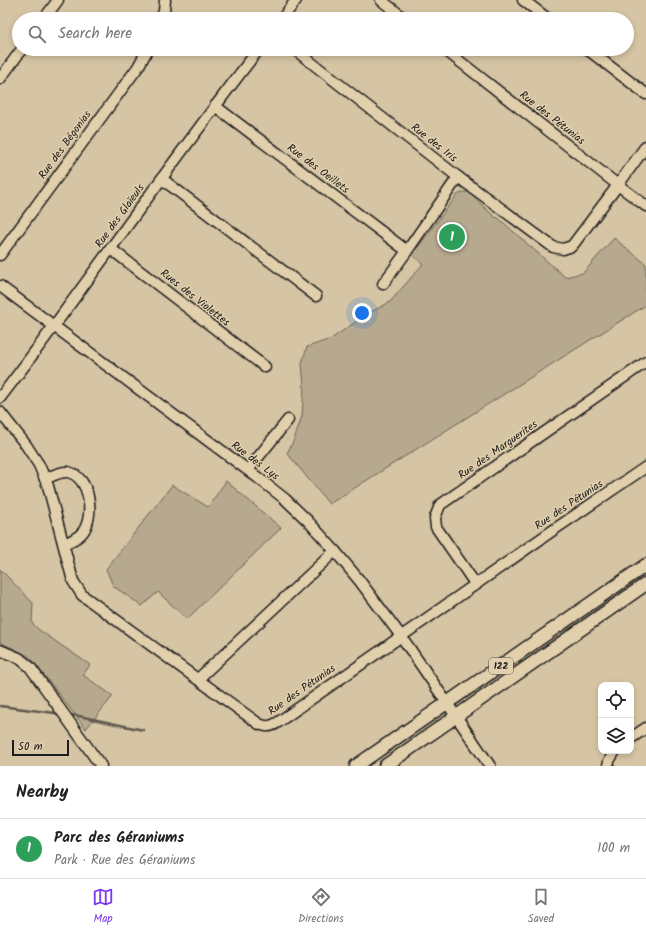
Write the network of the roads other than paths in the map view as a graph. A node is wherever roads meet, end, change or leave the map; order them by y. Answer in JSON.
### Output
{"nodes":[{"id":1,"x":58,"y":0,"type":"edge"},
{"id":2,"x":165,"y":0,"type":"edge"},
{"id":3,"x":296,"y":0,"type":"edge"},
{"id":4,"x":381,"y":0,"type":"edge"},
{"id":5,"x":523,"y":0,"type":"edge"},
{"id":6,"x":49,"y":12,"type":"edge"},
{"id":7,"x":163,"y":12,"type":"edge"},
{"id":8,"x":287,"y":12,"type":"edge"},
{"id":9,"x":397,"y":12,"type":"edge"},
{"id":10,"x":539,"y":12,"type":"edge"},
{"id":11,"x":17,"y":56,"type":"edge"},
{"id":12,"x":144,"y":56,"type":"edge"},
{"id":13,"x":254,"y":56,"type":"edge"},
{"id":14,"x":303,"y":56,"type":"edge"},
{"id":15,"x":453,"y":56,"type":"edge"},
{"id":16,"x":596,"y":56,"type":"edge"},
{"id":17,"x":0,"y":79,"type":"edge"},
{"id":18,"x":646,"y":94,"type":"edge"},
{"id":19,"x":215,"y":106,"type":"junction"},
{"id":20,"x":646,"y":146,"type":"edge"},
{"id":21,"x":458,"y":177,"type":"junction"},
{"id":22,"x":162,"y":178,"type":"junction"},
{"id":23,"x":618,"y":185,"type":"junction"},
{"id":24,"x":646,"y":206,"type":"edge"},
{"id":25,"x":111,"y":248,"type":"junction"},
{"id":26,"x":407,"y":251,"type":"junction"},
{"id":27,"x":0,"y":255,"type":"edge"},
{"id":28,"x":383,"y":284,"type":"dead end"},
{"id":29,"x":0,"y":286,"type":"edge"},
{"id":30,"x":316,"y":296,"type":"dead end"},
{"id":31,"x":54,"y":327,"type":"junction"},
{"id":32,"x":646,"y":362,"type":"edge"},
{"id":33,"x":265,"y":367,"type":"dead end"},
{"id":34,"x":0,"y":398,"type":"edge"},
{"id":35,"x":0,"y":412,"type":"edge"},
{"id":36,"x":288,"y":420,"type":"dead end"},
{"id":37,"x":646,"y":467,"type":"edge"},
{"id":38,"x":248,"y":470,"type":"junction"},
{"id":39,"x":45,"y":479,"type":"junction"},
{"id":40,"x":64,"y":544,"type":"junction"},
{"id":41,"x":335,"y":551,"type":"junction"},
{"id":42,"x":646,"y":565,"type":"edge"},
{"id":43,"x":646,"y":584,"type":"edge"},
{"id":44,"x":476,"y":585,"type":"junction"},
{"id":45,"x":401,"y":636,"type":"junction"},
{"id":46,"x":0,"y":650,"type":"edge"},
{"id":47,"x":198,"y":679,"type":"junction"},
{"id":48,"x":446,"y":703,"type":"junction"},
{"id":49,"x":456,"y":717,"type":"junction"},
{"id":50,"x":646,"y":728,"type":"edge"},
{"id":51,"x":634,"y":736,"type":"edge"},
{"id":52,"x":613,"y":754,"type":"edge"},
{"id":53,"x":101,"y":766,"type":"edge"},
{"id":54,"x":356,"y":766,"type":"edge"},
{"id":55,"x":385,"y":766,"type":"edge"},
{"id":56,"x":490,"y":766,"type":"edge"},
{"id":57,"x":608,"y":766,"type":"edge"}],
"edges":[{"from":1,"to":6,"type":"street"},
{"from":2,"to":7,"type":"street"},
{"from":3,"to":8,"type":"street"},
{"from":4,"to":9,"type":"street"},
{"from":5,"to":10,"type":"street"},
{"from":11,"to":17,"type":"street"},
{"from":12,"to":27,"type":"street","name":"Rue des Bégonias"},
{"from":13,"to":19,"type":"street","name":"Rue des Glaïeuls"},
{"from":14,"to":21,"type":"street","name":"Rue des Iris"},
{"from":15,"to":23,"type":"street","name":"Rue des Pétunias"},
{"from":16,"to":18,"type":"street"},
{"from":19,"to":22,"type":"street","name":"Rue des Glaïeuls"},
{"from":19,"to":26,"type":"street","name":"Rue des Oeillets"},
{"from":20,"to":23,"type":"street"},
{"from":21,"to":23,"type":"street","name":"Rue des Iris"},
{"from":21,"to":26,"type":"street"},
{"from":22,"to":25,"type":"street","name":"Rue des Glaïeuls"},
{"from":22,"to":30,"type":"street"},
{"from":23,"to":24,"type":"street","name":"Rue des Pétunias"},
{"from":25,"to":31,"type":"street","name":"Rue des Glaïeuls"},
{"from":25,"to":33,"type":"street","name":"Rues des Violettes"},
{"from":26,"to":28,"type":"street"},
{"from":29,"to":31,"type":"street","name":"Rue des Lys"},
{"from":31,"to":34,"type":"street","name":"Rue des Glaïeuls"},
{"from":31,"to":38,"type":"street","name":"Rue des Lys"},
{"from":32,"to":44,"type":"street","name":"Rue des Marguerites"},
{"from":35,"to":39,"type":"street","name":"Rue des Pétunias"},
{"from":36,"to":38,"type":"street"},
{"from":37,"to":44,"type":"street","name":"Rue des Pétunias"},
{"from":38,"to":41,"type":"street","name":"Rue des Lys"},
{"from":39,"to":40,"type":"street","name":"Rue des Pétunias"},
{"from":39,"to":40,"type":"street"},
{"from":40,"to":47,"type":"street","name":"Rue des Pétunias"},
{"from":41,"to":45,"type":"street","name":"Rue des Lys"},
{"from":41,"to":47,"type":"street"},
{"from":42,"to":48,"type":"main road","number":"122"},
{"from":43,"to":49,"type":"main road","number":"122"},
{"from":44,"to":45,"type":"street","name":"Rue des Pétunias"},
{"from":45,"to":47,"type":"street","name":"Rue des Pétunias"},
{"from":45,"to":48,"type":"street","name":"Rue des Lys"},
{"from":46,"to":53,"type":"street"},
{"from":48,"to":49,"type":"street","name":"Rue des Lys"},
{"from":48,"to":54,"type":"main road","number":"122"},
{"from":49,"to":55,"type":"main road","number":"122"},
{"from":49,"to":56,"type":"street","name":"Rue des Lys"},
{"from":50,"to":51,"type":"street"},
{"from":52,"to":57,"type":"street"}]}
